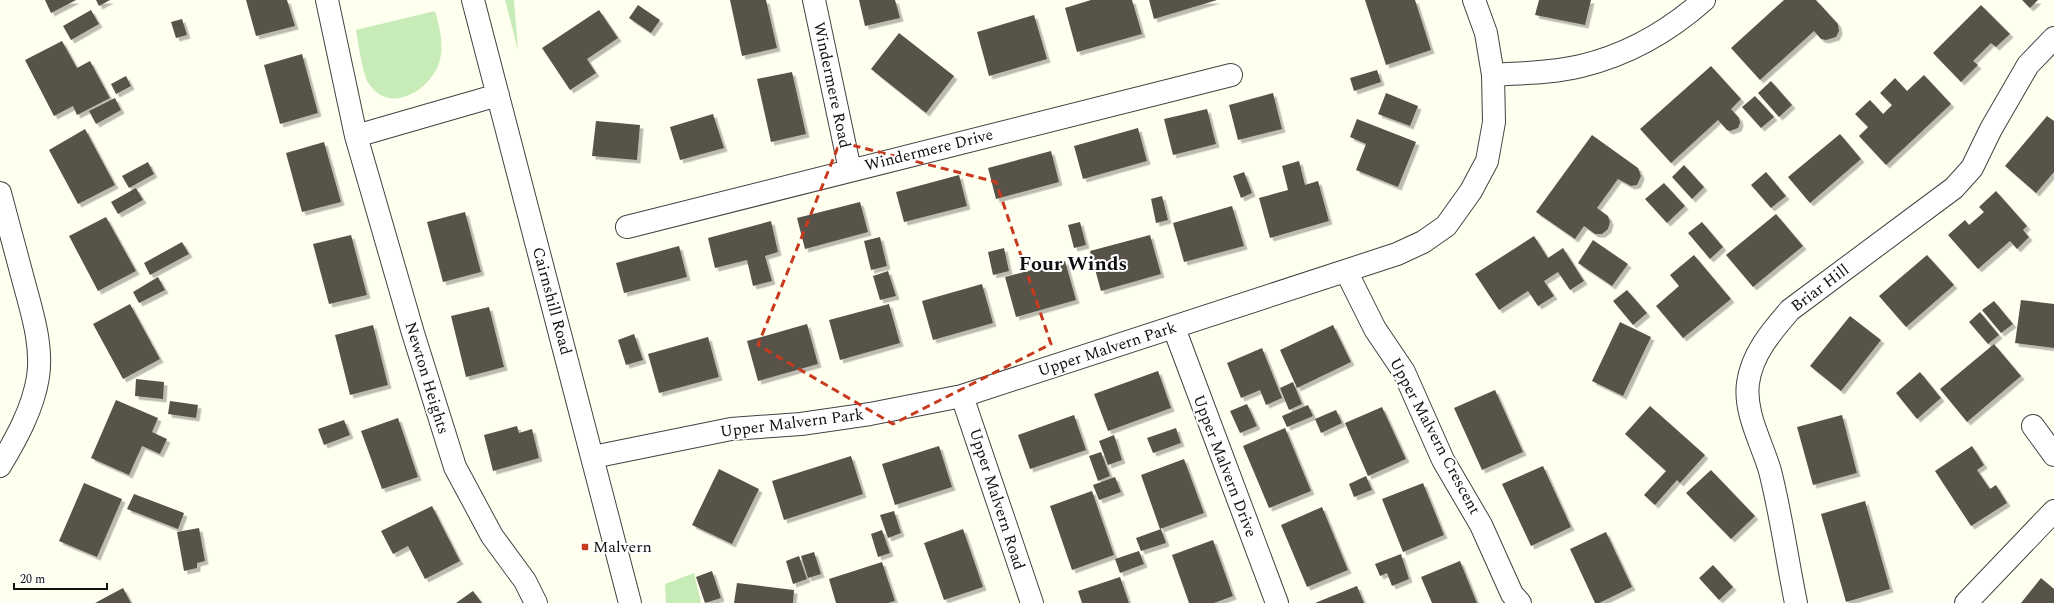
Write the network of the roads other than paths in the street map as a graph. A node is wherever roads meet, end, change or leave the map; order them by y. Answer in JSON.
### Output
{"nodes":[{"id":1,"x":327,"y":0,"type":"edge"},
{"id":2,"x":473,"y":0,"type":"edge"},
{"id":3,"x":814,"y":0,"type":"edge"},
{"id":4,"x":1474,"y":0,"type":"edge"},
{"id":5,"x":1704,"y":0,"type":"edge"},
{"id":6,"x":2054,"y":38,"type":"edge"},
{"id":7,"x":1231,"y":75,"type":"dead end"},
{"id":8,"x":1493,"y":75,"type":"junction"},
{"id":9,"x":498,"y":95,"type":"junction"},
{"id":10,"x":356,"y":136,"type":"junction"},
{"id":11,"x":850,"y":170,"type":"junction"},
{"id":12,"x":0,"y":194,"type":"edge"},
{"id":13,"x":627,"y":227,"type":"dead end"},
{"id":14,"x":1346,"y":271,"type":"junction"},
{"id":15,"x":1174,"y":328,"type":"junction"},
{"id":16,"x":962,"y":396,"type":"junction"},
{"id":17,"x":2033,"y":426,"type":"dead end"},
{"id":18,"x":2054,"y":455,"type":"edge"},
{"id":19,"x":593,"y":458,"type":"junction"},
{"id":20,"x":0,"y":466,"type":"edge"},
{"id":21,"x":2054,"y":512,"type":"edge"},
{"id":22,"x":536,"y":603,"type":"edge"},
{"id":23,"x":630,"y":603,"type":"edge"},
{"id":24,"x":1032,"y":603,"type":"edge"},
{"id":25,"x":1277,"y":603,"type":"edge"},
{"id":26,"x":1520,"y":603,"type":"edge"},
{"id":27,"x":1796,"y":603,"type":"edge"},
{"id":28,"x":1966,"y":603,"type":"edge"}],
"edges":[{"from":1,"to":10,"type":"street","name":"Newton Heights"},
{"from":2,"to":9,"type":"street","name":"Cairnshill Road"},
{"from":3,"to":11,"type":"street","name":"Windermere Road"},
{"from":4,"to":8,"type":"street","name":"Upper Malvern Park"},
{"from":5,"to":8,"type":"street"},
{"from":6,"to":27,"type":"street","name":"Briar Hill"},
{"from":7,"to":11,"type":"street","name":"Windermere Drive"},
{"from":8,"to":14,"type":"street","name":"Upper Malvern Park"},
{"from":9,"to":10,"type":"street"},
{"from":9,"to":19,"type":"street","name":"Cairnshill Road"},
{"from":10,"to":22,"type":"street","name":"Newton Heights"},
{"from":11,"to":13,"type":"street","name":"Windermere Drive"},
{"from":12,"to":20,"type":"street"},
{"from":14,"to":15,"type":"street","name":"Upper Malvern Park"},
{"from":14,"to":26,"type":"street","name":"Upper Malvern Crescent"},
{"from":15,"to":16,"type":"street","name":"Upper Malvern Park"},
{"from":15,"to":25,"type":"street","name":"Upper Malvern Drive"},
{"from":16,"to":19,"type":"street","name":"Upper Malvern Park"},
{"from":16,"to":24,"type":"street","name":"Upper Malvern Road"},
{"from":17,"to":18,"type":"street"},
{"from":19,"to":23,"type":"street","name":"Cairnshill Road"},
{"from":21,"to":28,"type":"street"}]}
